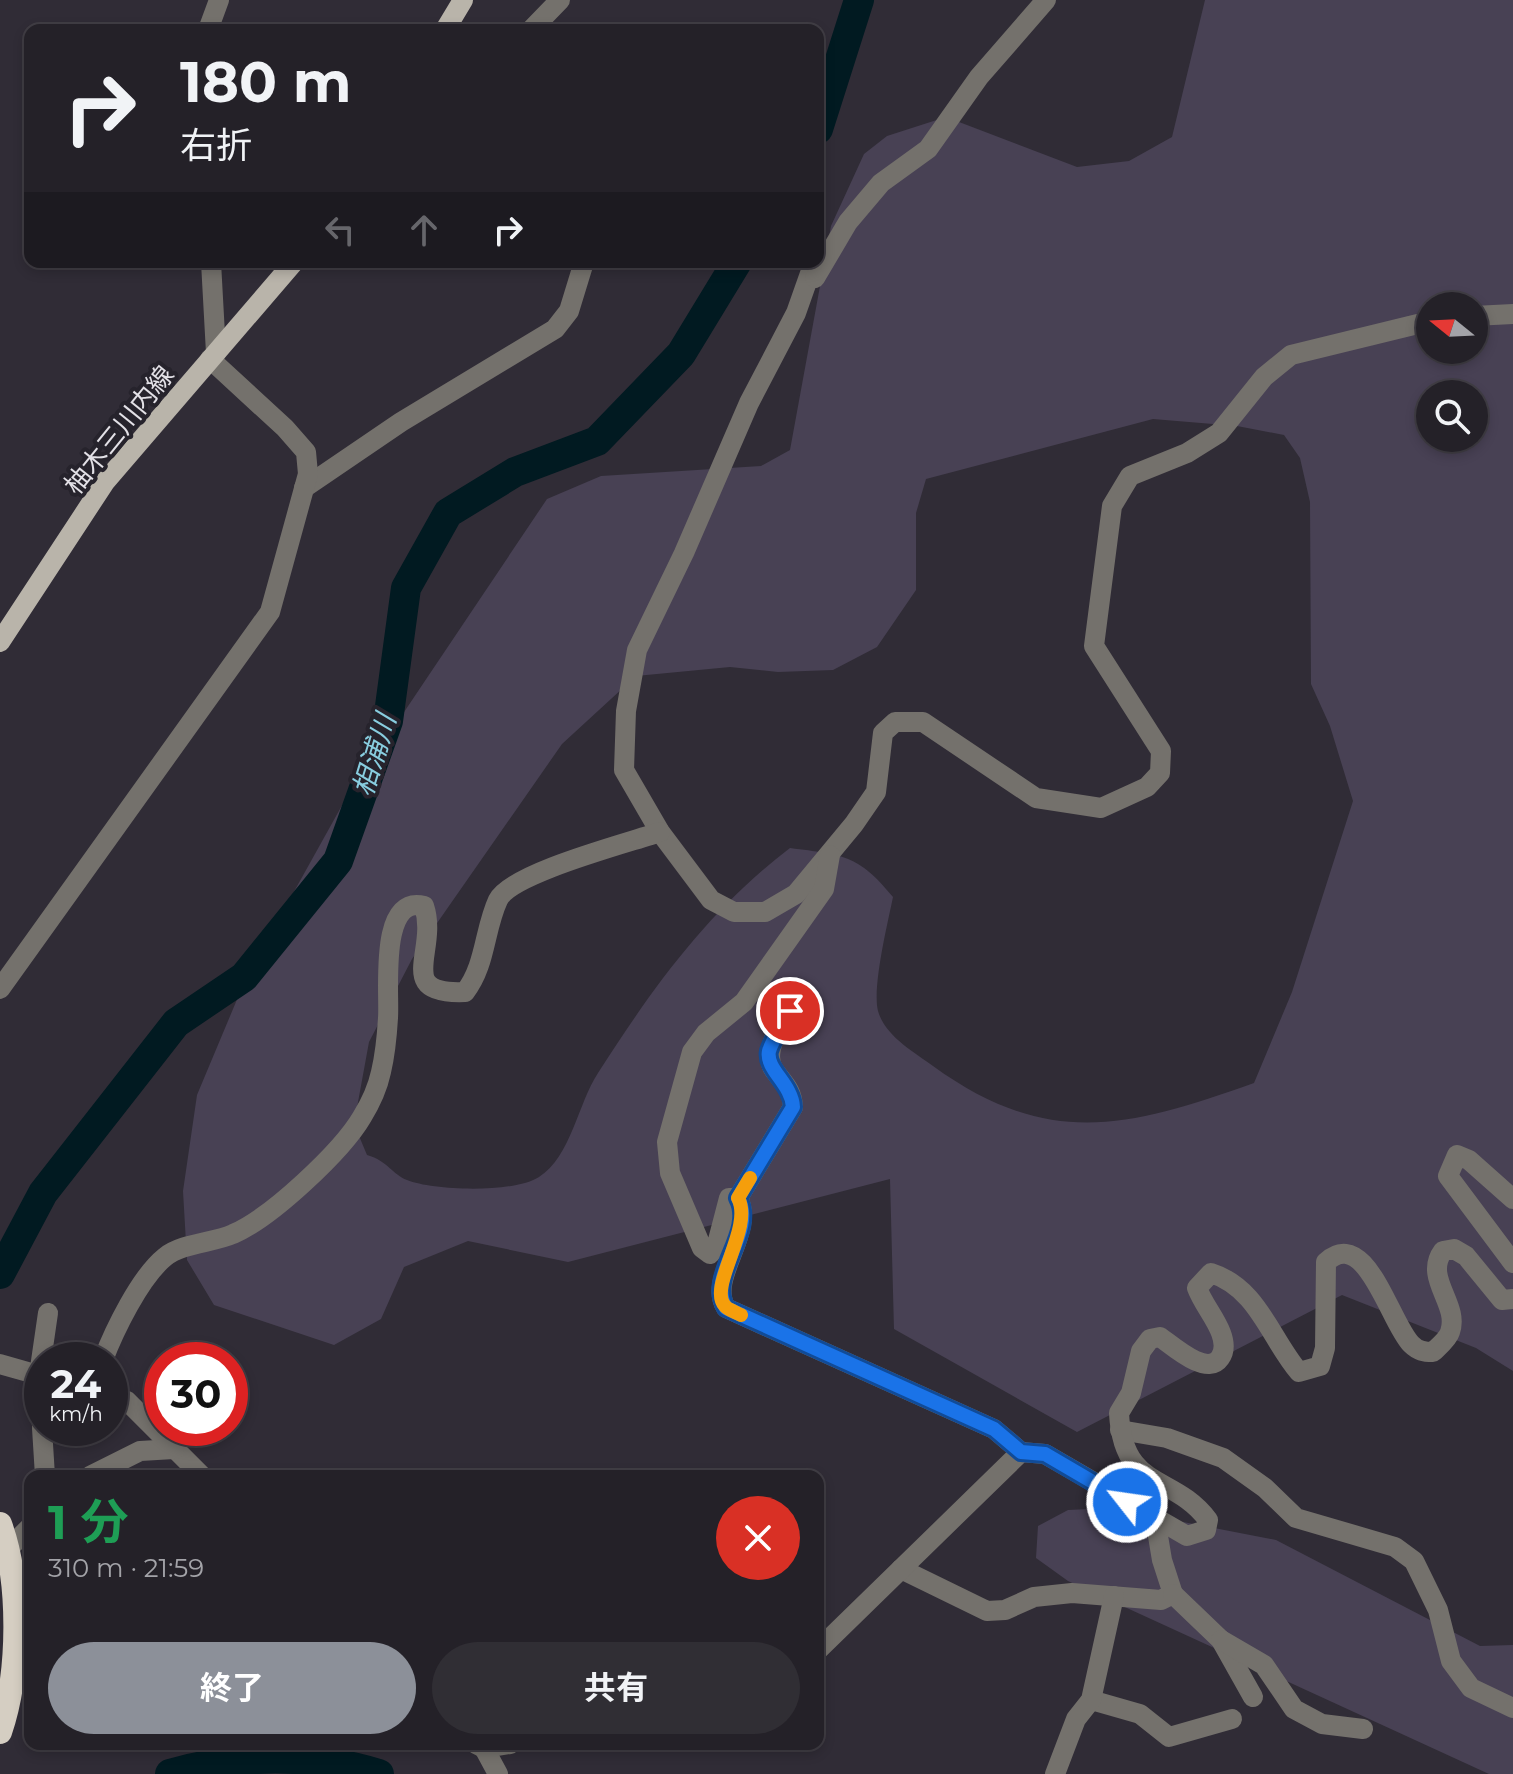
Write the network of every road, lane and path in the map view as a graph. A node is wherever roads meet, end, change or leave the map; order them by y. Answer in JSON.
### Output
{"nodes":[{"id":1,"x":219,"y":0,"type":"edge"},
{"id":2,"x":463,"y":0,"type":"edge"},
{"id":3,"x":560,"y":0,"type":"edge"},
{"id":4,"x":1046,"y":0,"type":"edge"},
{"id":5,"x":210,"y":24,"type":"edge"},
{"id":6,"x":449,"y":24,"type":"edge"},
{"id":7,"x":537,"y":24,"type":"edge"},
{"id":8,"x":824,"y":261,"type":"edge"},
{"id":9,"x":211,"y":268,"type":"edge"},
{"id":10,"x":289,"y":268,"type":"edge"},
{"id":11,"x":582,"y":268,"type":"edge"},
{"id":12,"x":812,"y":268,"type":"edge"},
{"id":13,"x":819,"y":268,"type":"edge"},
{"id":14,"x":804,"y":290,"type":"junction"},
{"id":15,"x":1513,"y":314,"type":"edge"},
{"id":16,"x":1488,"y":315,"type":"edge"},
{"id":17,"x":1416,"y":324,"type":"edge"},
{"id":18,"x":213,"y":356,"type":"junction"},
{"id":19,"x":304,"y":488,"type":"junction"},
{"id":20,"x":0,"y":642,"type":"edge"},
{"id":21,"x":660,"y":832,"type":"junction"},
{"id":22,"x":831,"y":853,"type":"junction"},
{"id":23,"x":0,"y":989,"type":"edge"},
{"id":24,"x":801,"y":990,"type":"dead end"},
{"id":25,"x":738,"y":1198,"type":"junction"},
{"id":26,"x":1513,"y":1199,"type":"edge"},
{"id":27,"x":1513,"y":1263,"type":"edge"},
{"id":28,"x":1513,"y":1299,"type":"edge"},
{"id":29,"x":48,"y":1313,"type":"dead end"},
{"id":30,"x":36,"y":1342,"type":"edge"},
{"id":31,"x":109,"y":1342,"type":"edge"},
{"id":32,"x":128,"y":1402,"type":"edge"},
{"id":33,"x":1120,"y":1430,"type":"junction"},
{"id":34,"x":43,"y":1446,"type":"edge"},
{"id":35,"x":174,"y":1449,"type":"junction"},
{"id":36,"x":1021,"y":1452,"type":"junction"},
{"id":37,"x":45,"y":1470,"type":"edge"},
{"id":38,"x":102,"y":1470,"type":"edge"},
{"id":39,"x":196,"y":1470,"type":"edge"},
{"id":40,"x":1155,"y":1518,"type":"junction"},
{"id":41,"x":0,"y":1524,"type":"edge"},
{"id":42,"x":24,"y":1533,"type":"edge"},
{"id":43,"x":9,"y":1548,"type":"junction"},
{"id":44,"x":901,"y":1569,"type":"junction"},
{"id":45,"x":21,"y":1581,"type":"edge"},
{"id":46,"x":1173,"y":1594,"type":"junction"},
{"id":47,"x":1114,"y":1596,"type":"junction"},
{"id":48,"x":1221,"y":1640,"type":"junction"},
{"id":49,"x":824,"y":1644,"type":"edge"},
{"id":50,"x":1253,"y":1697,"type":"dead end"},
{"id":51,"x":1091,"y":1700,"type":"junction"},
{"id":52,"x":1513,"y":1708,"type":"edge"},
{"id":53,"x":1232,"y":1719,"type":"dead end"},
{"id":54,"x":1363,"y":1729,"type":"dead end"},
{"id":55,"x":0,"y":1732,"type":"edge"},
{"id":56,"x":483,"y":1750,"type":"edge"},
{"id":57,"x":498,"y":1774,"type":"edge"},
{"id":58,"x":1055,"y":1774,"type":"edge"}],
"edges":[{"from":1,"to":5,"type":"street"},
{"from":2,"to":6,"type":"main road"},
{"from":3,"to":7,"type":"street"},
{"from":4,"to":8,"type":"street"},
{"from":9,"to":18,"type":"street"},
{"from":10,"to":18,"type":"main road","name":"柚木三川内線"},
{"from":11,"to":19,"type":"street"},
{"from":12,"to":14,"type":"street"},
{"from":13,"to":14,"type":"street"},
{"from":14,"to":21,"type":"street"},
{"from":15,"to":16,"type":"street"},
{"from":17,"to":22,"type":"street"},
{"from":18,"to":19,"type":"street"},
{"from":18,"to":20,"type":"main road","name":"柚木三川内線"},
{"from":19,"to":23,"type":"street"},
{"from":21,"to":22,"type":"street"},
{"from":21,"to":31,"type":"street"},
{"from":22,"to":25,"type":"street"},
{"from":24,"to":25,"type":"street"},
{"from":25,"to":36,"type":"street"},
{"from":26,"to":27,"type":"street"},
{"from":28,"to":33,"type":"street"},
{"from":29,"to":30,"type":"street"},
{"from":32,"to":35,"type":"street"},
{"from":33,"to":40,"type":"street"},
{"from":33,"to":52,"type":"street"},
{"from":34,"to":37,"type":"street"},
{"from":35,"to":38,"type":"street"},
{"from":35,"to":39,"type":"street"},
{"from":36,"to":40,"type":"street"},
{"from":36,"to":44,"type":"street"},
{"from":40,"to":46,"type":"street"},
{"from":41,"to":43,"type":"highway"},
{"from":42,"to":43,"type":"street"},
{"from":43,"to":45,"type":"highway"},
{"from":44,"to":47,"type":"street"},
{"from":44,"to":49,"type":"street"},
{"from":45,"to":55,"type":"highway"},
{"from":46,"to":47,"type":"street"},
{"from":46,"to":48,"type":"street"},
{"from":47,"to":51,"type":"street"},
{"from":48,"to":50,"type":"street"},
{"from":48,"to":54,"type":"street"},
{"from":51,"to":53,"type":"street"},
{"from":51,"to":58,"type":"street"},
{"from":56,"to":57,"type":"street"}]}
